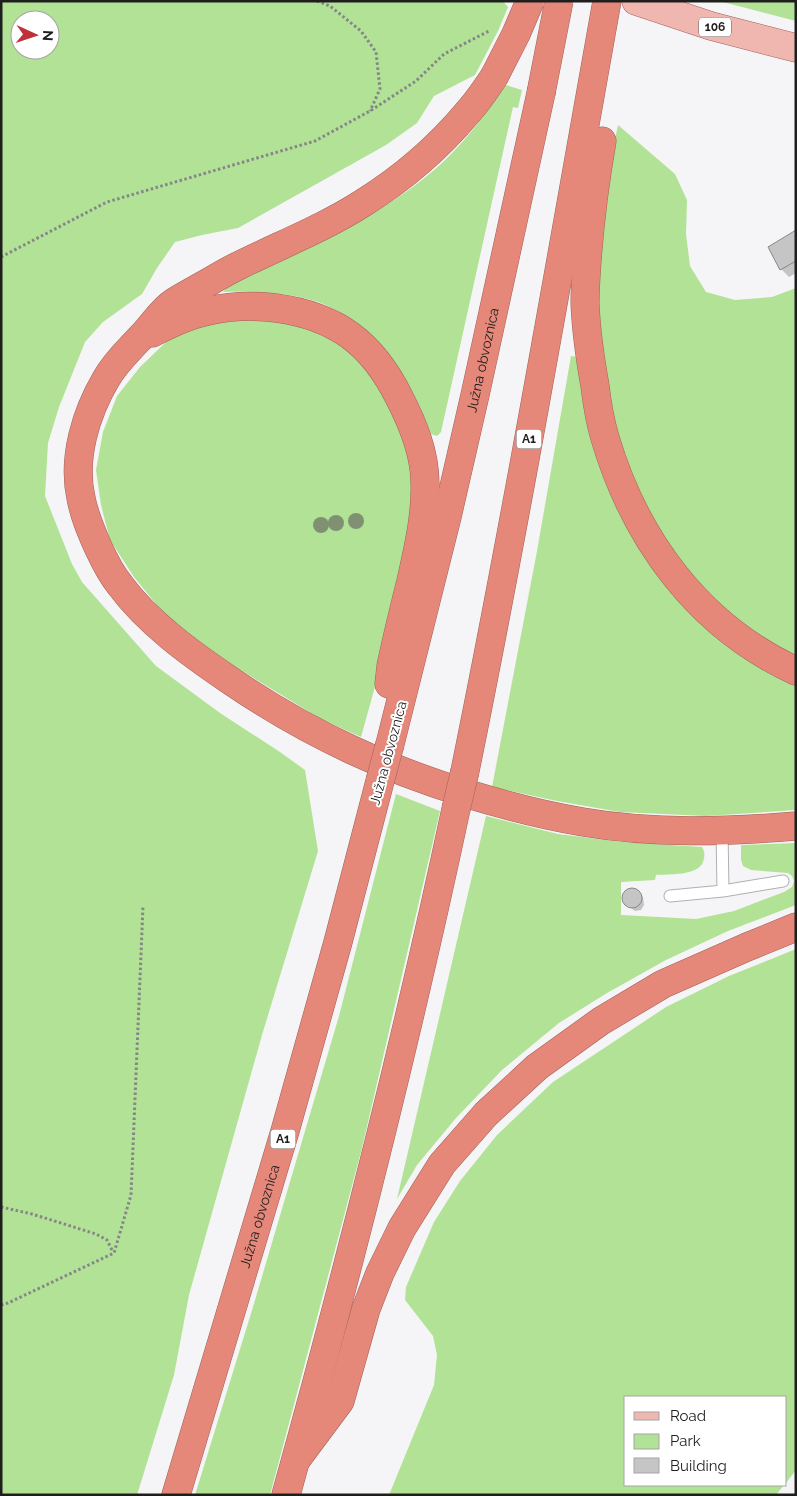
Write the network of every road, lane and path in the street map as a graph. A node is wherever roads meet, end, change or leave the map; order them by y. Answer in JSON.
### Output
{"nodes":[{"id":1,"x":317,"y":1,"type":"edge"},
{"id":2,"x":530,"y":1,"type":"edge"},
{"id":3,"x":559,"y":1,"type":"edge"},
{"id":4,"x":636,"y":1,"type":"edge"},
{"id":5,"x":605,"y":13,"type":"edge"},
{"id":6,"x":495,"y":27,"type":"dead end"},
{"id":7,"x":796,"y":48,"type":"edge"},
{"id":8,"x":598,"y":108,"type":"junction"},
{"id":9,"x":370,"y":111,"type":"junction"},
{"id":10,"x":1,"y":257,"type":"edge"},
{"id":11,"x":141,"y":337,"type":"junction"},
{"id":12,"x":796,"y":671,"type":"edge"},
{"id":13,"x":390,"y":744,"type":"junction"},
{"id":14,"x":796,"y":826,"type":"edge"},
{"id":15,"x":722,"y":830,"type":"junction"},
{"id":16,"x":784,"y":881,"type":"dead end"},
{"id":17,"x":723,"y":891,"type":"junction"},
{"id":18,"x":670,"y":896,"type":"dead end"},
{"id":19,"x":143,"y":906,"type":"dead end"},
{"id":20,"x":796,"y":927,"type":"edge"},
{"id":21,"x":1,"y":1207,"type":"edge"},
{"id":22,"x":114,"y":1253,"type":"junction"},
{"id":23,"x":1,"y":1305,"type":"edge"},
{"id":24,"x":296,"y":1460,"type":"junction"},
{"id":25,"x":176,"y":1495,"type":"edge"},
{"id":26,"x":286,"y":1495,"type":"edge"}],
"edges":[{"from":1,"to":9,"type":"path"},
{"from":2,"to":11,"type":"highway","bridge":true},
{"from":3,"to":13,"type":"highway","name":"Južna obvoznica","number":"A1","bridge":true},
{"from":4,"to":7,"type":"main road","number":"106"},
{"from":5,"to":8,"type":"highway"},
{"from":6,"to":9,"type":"path"},
{"from":8,"to":12,"type":"highway"},
{"from":8,"to":24,"type":"highway","number":"A1","bridge":true},
{"from":9,"to":10,"type":"path"},
{"from":11,"to":13,"type":"highway"},
{"from":11,"to":15,"type":"highway"},
{"from":13,"to":25,"type":"highway","name":"Južna obvoznica","number":"A1","bridge":true},
{"from":14,"to":15,"type":"highway"},
{"from":15,"to":17,"type":"lane"},
{"from":16,"to":17,"type":"lane"},
{"from":17,"to":18,"type":"lane"},
{"from":19,"to":22,"type":"path"},
{"from":20,"to":24,"type":"highway"},
{"from":21,"to":22,"type":"path"},
{"from":22,"to":23,"type":"path"},
{"from":24,"to":26,"type":"highway","number":"A1"}]}
